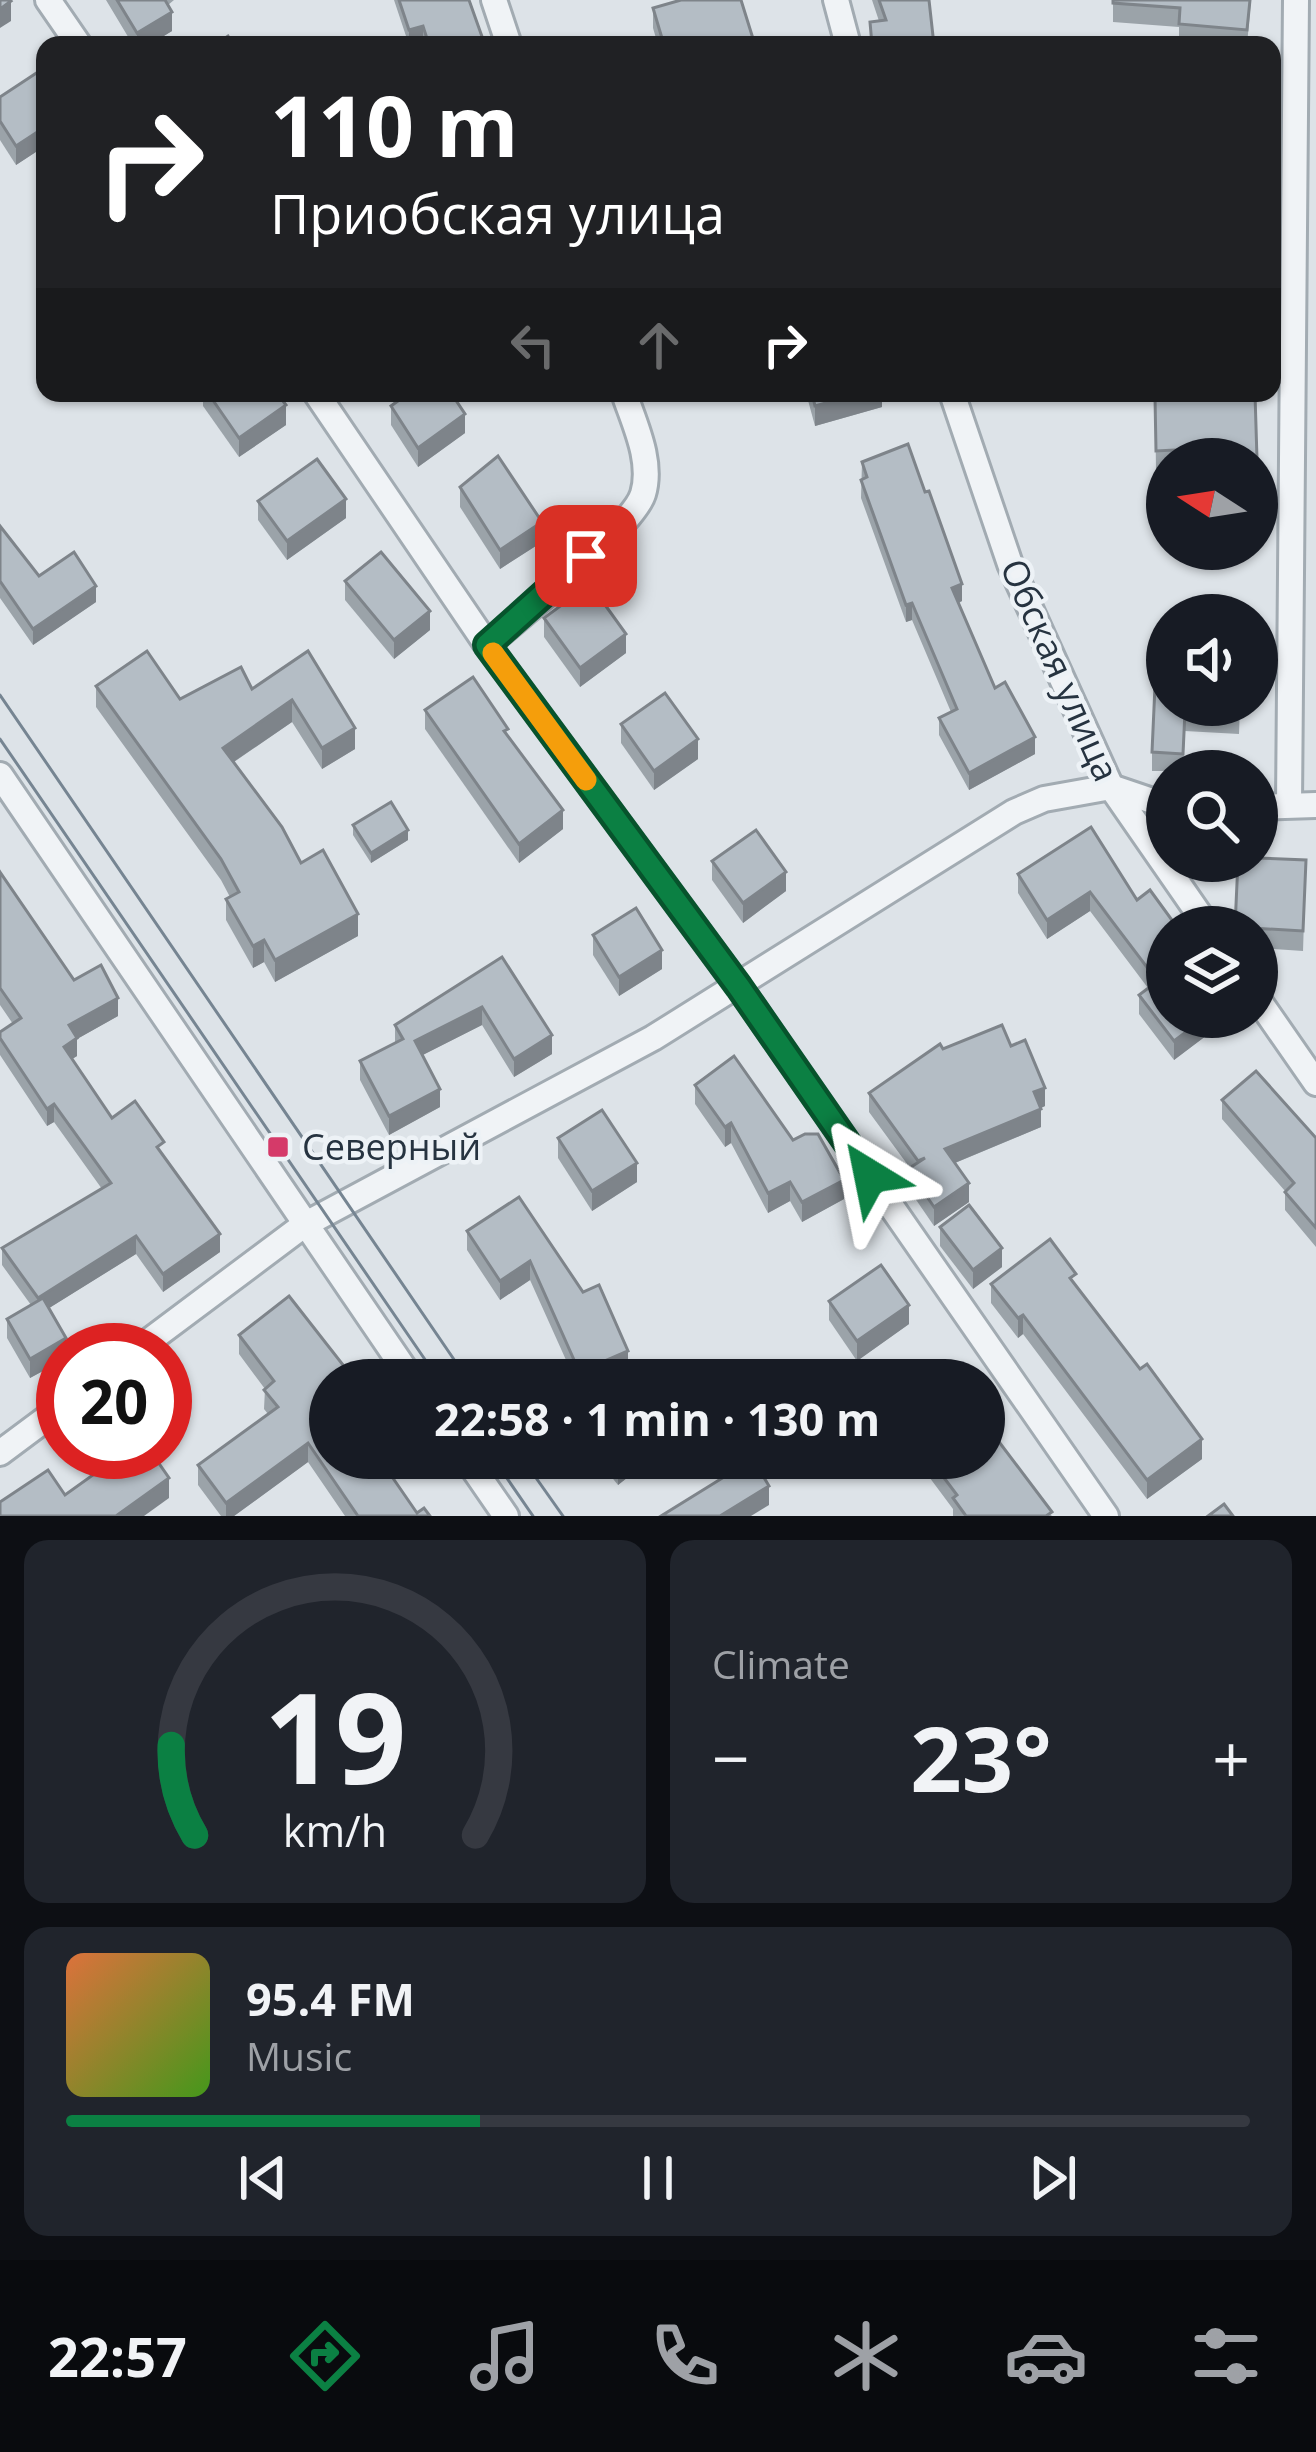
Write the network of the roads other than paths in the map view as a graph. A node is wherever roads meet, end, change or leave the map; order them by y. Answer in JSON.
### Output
{"nodes":[{"id":1,"x":48,"y":0,"type":"edge"},
{"id":2,"x":494,"y":0,"type":"edge"},
{"id":3,"x":836,"y":0,"type":"edge"},
{"id":4,"x":1297,"y":0,"type":"edge"},
{"id":5,"x":73,"y":36,"type":"edge"},
{"id":6,"x":505,"y":36,"type":"edge"},
{"id":7,"x":846,"y":36,"type":"edge"},
{"id":8,"x":322,"y":402,"type":"edge"},
{"id":9,"x":627,"y":402,"type":"edge"},
{"id":10,"x":955,"y":402,"type":"edge"},
{"id":11,"x":487,"y":645,"type":"junction"},
{"id":12,"x":0,"y":775,"type":"edge"},
{"id":13,"x":1111,"y":787,"type":"junction"},
{"id":14,"x":1146,"y":799,"type":"edge"},
{"id":15,"x":1289,"y":803,"type":"junction"},
{"id":16,"x":1278,"y":804,"type":"edge"},
{"id":17,"x":1316,"y":805,"type":"edge"},
{"id":18,"x":1193,"y":906,"type":"edge"},
{"id":19,"x":739,"y":987,"type":"junction"},
{"id":20,"x":1278,"y":1028,"type":"edge"},
{"id":21,"x":1316,"y":1083,"type":"edge"},
{"id":22,"x":304,"y":1225,"type":"junction"},
{"id":23,"x":173,"y":1323,"type":"edge"},
{"id":24,"x":397,"y":1359,"type":"edge"},
{"id":25,"x":36,"y":1426,"type":"edge"},
{"id":26,"x":0,"y":1453,"type":"edge"},
{"id":27,"x":480,"y":1479,"type":"edge"},
{"id":28,"x":506,"y":1516,"type":"edge"},
{"id":29,"x":1106,"y":1516,"type":"edge"}],
"edges":[{"from":1,"to":5,"type":"lane"},
{"from":2,"to":6,"type":"lane"},
{"from":3,"to":7,"type":"lane"},
{"from":4,"to":15,"type":"lane"},
{"from":8,"to":11,"type":"lane"},
{"from":9,"to":11,"type":"lane"},
{"from":10,"to":13,"type":"lane","name":"Обская улица"},
{"from":11,"to":19,"type":"lane"},
{"from":12,"to":22,"type":"lane"},
{"from":13,"to":14,"type":"lane"},
{"from":13,"to":18,"type":"lane","name":"Обская улица"},
{"from":13,"to":19,"type":"lane"},
{"from":15,"to":16,"type":"lane"},
{"from":15,"to":17,"type":"lane"},
{"from":19,"to":22,"type":"lane"},
{"from":19,"to":29,"type":"lane"},
{"from":20,"to":21,"type":"lane"},
{"from":22,"to":23,"type":"lane"},
{"from":22,"to":24,"type":"lane"},
{"from":25,"to":26,"type":"lane"},
{"from":27,"to":28,"type":"lane"}]}
